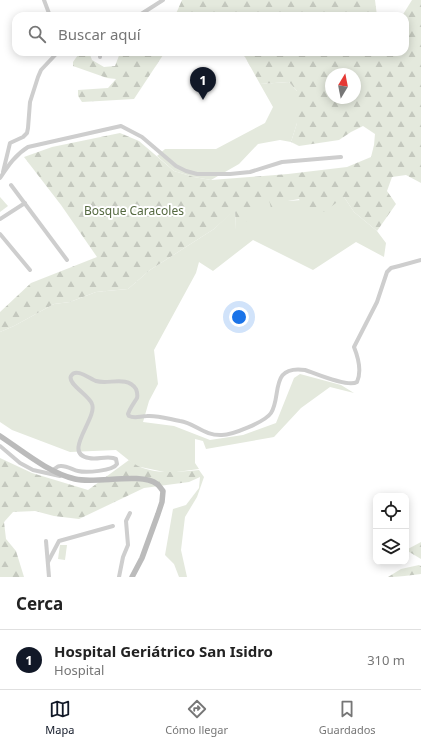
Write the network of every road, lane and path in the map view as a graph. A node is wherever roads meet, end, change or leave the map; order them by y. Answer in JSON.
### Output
{"nodes":[{"id":1,"x":44,"y":0,"type":"edge"},
{"id":2,"x":163,"y":0,"type":"edge"},
{"id":3,"x":48,"y":12,"type":"edge"},
{"id":4,"x":144,"y":12,"type":"edge"},
{"id":5,"x":54,"y":56,"type":"edge"},
{"id":6,"x":341,"y":157,"type":"dead end"},
{"id":7,"x":1,"y":176,"type":"edge"},
{"id":8,"x":11,"y":185,"type":"dead end"},
{"id":9,"x":25,"y":203,"type":"junction"},
{"id":10,"x":0,"y":219,"type":"edge"},
{"id":11,"x":0,"y":234,"type":"edge"},
{"id":12,"x":67,"y":260,"type":"dead end"},
{"id":13,"x":421,"y":260,"type":"edge"},
{"id":14,"x":30,"y":270,"type":"dead end"},
{"id":15,"x":0,"y":436,"type":"edge"},
{"id":16,"x":0,"y":446,"type":"edge"},
{"id":17,"x":52,"y":471,"type":"junction"},
{"id":18,"x":74,"y":479,"type":"junction"},
{"id":19,"x":130,"y":513,"type":"dead end"},
{"id":20,"x":113,"y":526,"type":"dead end"},
{"id":21,"x":46,"y":541,"type":"dead end"},
{"id":22,"x":48,"y":562,"type":"junction"},
{"id":23,"x":49,"y":577,"type":"edge"},
{"id":24,"x":119,"y":577,"type":"edge"},
{"id":25,"x":132,"y":577,"type":"edge"}],
"edges":[{"from":1,"to":3,"type":"street"},
{"from":2,"to":4,"type":"street"},
{"from":5,"to":7,"type":"street"},
{"from":6,"to":7,"type":"street"},
{"from":8,"to":9,"type":"street"},
{"from":9,"to":10,"type":"street"},
{"from":9,"to":12,"type":"street"},
{"from":11,"to":14,"type":"street"},
{"from":13,"to":17,"type":"street"},
{"from":15,"to":17,"type":"main road"},
{"from":16,"to":18,"type":"street"},
{"from":17,"to":18,"type":"main road"},
{"from":18,"to":25,"type":"main road"},
{"from":19,"to":24,"type":"street"},
{"from":20,"to":22,"type":"street"},
{"from":21,"to":22,"type":"street"},
{"from":22,"to":23,"type":"street"}]}
